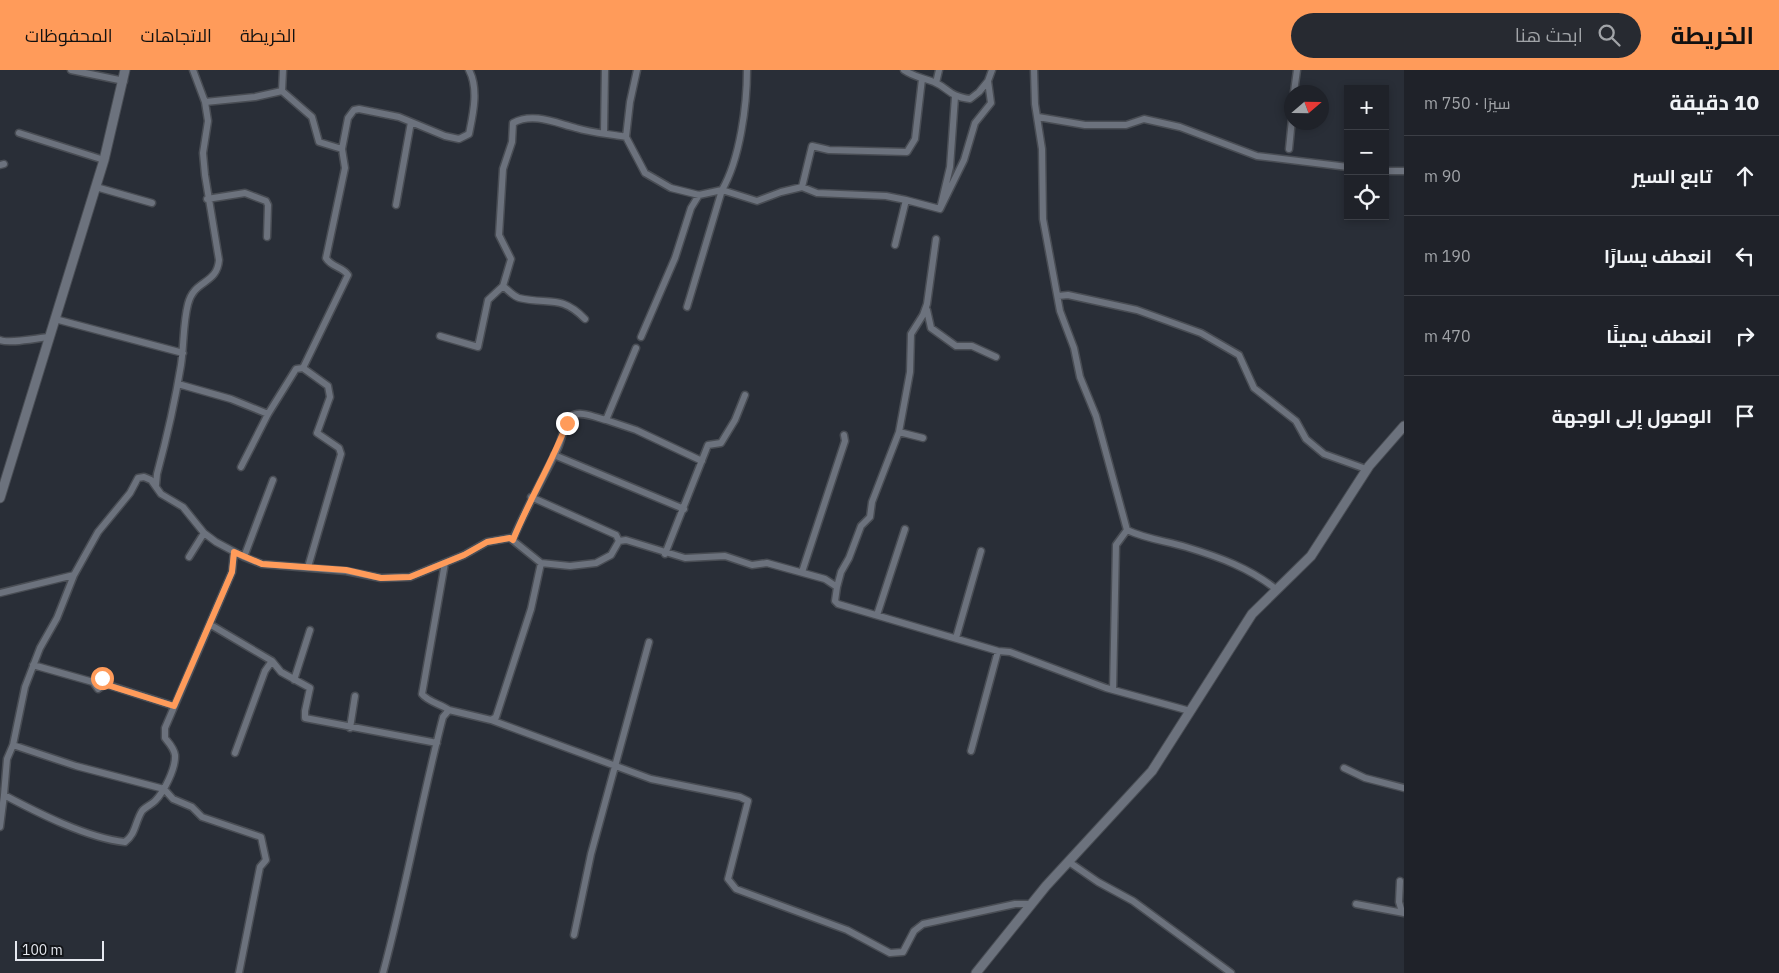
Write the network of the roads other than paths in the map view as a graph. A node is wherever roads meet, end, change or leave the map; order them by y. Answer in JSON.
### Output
{"nodes":[{"id":1,"x":72,"y":70,"type":"edge"},
{"id":2,"x":125,"y":70,"type":"edge"},
{"id":3,"x":193,"y":70,"type":"edge"},
{"id":4,"x":283,"y":70,"type":"edge"},
{"id":5,"x":469,"y":70,"type":"edge"},
{"id":6,"x":605,"y":70,"type":"edge"},
{"id":7,"x":637,"y":70,"type":"edge"},
{"id":8,"x":747,"y":70,"type":"edge"},
{"id":9,"x":904,"y":70,"type":"edge"},
{"id":10,"x":939,"y":70,"type":"edge"},
{"id":11,"x":992,"y":70,"type":"edge"},
{"id":12,"x":1034,"y":70,"type":"edge"},
{"id":13,"x":1297,"y":70,"type":"edge"},
{"id":14,"x":922,"y":80,"type":"junction"},
{"id":15,"x":124,"y":81,"type":"junction"},
{"id":16,"x":988,"y":81,"type":"junction"},
{"id":17,"x":936,"y":83,"type":"junction"},
{"id":18,"x":1295,"y":85,"type":"edge"},
{"id":19,"x":282,"y":92,"type":"junction"},
{"id":20,"x":955,"y":97,"type":"junction"},
{"id":21,"x":205,"y":102,"type":"junction"},
{"id":22,"x":1038,"y":117,"type":"junction"},
{"id":23,"x":412,"y":122,"type":"junction"},
{"id":24,"x":1291,"y":130,"type":"edge"},
{"id":25,"x":604,"y":132,"type":"junction"},
{"id":26,"x":19,"y":133,"type":"dead end"},
{"id":27,"x":626,"y":137,"type":"junction"},
{"id":28,"x":342,"y":149,"type":"junction"},
{"id":29,"x":1289,"y":149,"type":"dead end"},
{"id":30,"x":104,"y":160,"type":"junction"},
{"id":31,"x":1344,"y":167,"type":"edge"},
{"id":32,"x":1389,"y":171,"type":"edge"},
{"id":33,"x":1404,"y":171,"type":"edge"},
{"id":34,"x":96,"y":187,"type":"junction"},
{"id":35,"x":802,"y":188,"type":"junction"},
{"id":36,"x":722,"y":190,"type":"junction"},
{"id":37,"x":699,"y":195,"type":"junction"},
{"id":38,"x":207,"y":199,"type":"junction"},
{"id":39,"x":906,"y":200,"type":"junction"},
{"id":40,"x":152,"y":203,"type":"dead end"},
{"id":41,"x":396,"y":205,"type":"dead end"},
{"id":42,"x":940,"y":209,"type":"junction"},
{"id":43,"x":267,"y":237,"type":"dead end"},
{"id":44,"x":936,"y":239,"type":"dead end"},
{"id":45,"x":896,"y":246,"type":"dead end"},
{"id":46,"x":503,"y":286,"type":"junction"},
{"id":47,"x":1058,"y":296,"type":"junction"},
{"id":48,"x":927,"y":304,"type":"junction"},
{"id":49,"x":687,"y":307,"type":"dead end"},
{"id":50,"x":56,"y":319,"type":"junction"},
{"id":51,"x":586,"y":319,"type":"dead end"},
{"id":52,"x":440,"y":336,"type":"dead end"},
{"id":53,"x":50,"y":337,"type":"junction"},
{"id":54,"x":640,"y":337,"type":"dead end"},
{"id":55,"x":0,"y":340,"type":"edge"},
{"id":56,"x":636,"y":348,"type":"dead end"},
{"id":57,"x":182,"y":353,"type":"junction"},
{"id":58,"x":996,"y":358,"type":"dead end"},
{"id":59,"x":303,"y":368,"type":"junction"},
{"id":60,"x":178,"y":384,"type":"junction"},
{"id":61,"x":745,"y":395,"type":"dead end"},
{"id":62,"x":268,"y":414,"type":"junction"},
{"id":63,"x":606,"y":420,"type":"junction"},
{"id":64,"x":1404,"y":426,"type":"edge"},
{"id":65,"x":899,"y":432,"type":"junction"},
{"id":66,"x":844,"y":435,"type":"dead end"},
{"id":67,"x":922,"y":438,"type":"dead end"},
{"id":68,"x":554,"y":455,"type":"junction"},
{"id":69,"x":702,"y":461,"type":"junction"},
{"id":70,"x":241,"y":467,"type":"dead end"},
{"id":71,"x":1366,"y":469,"type":"junction"},
{"id":72,"x":273,"y":480,"type":"dead end"},
{"id":73,"x":156,"y":485,"type":"junction"},
{"id":74,"x":0,"y":498,"type":"edge"},
{"id":75,"x":531,"y":498,"type":"junction"},
{"id":76,"x":684,"y":509,"type":"junction"},
{"id":77,"x":904,"y":529,"type":"dead end"},
{"id":78,"x":1127,"y":530,"type":"junction"},
{"id":79,"x":204,"y":533,"type":"junction"},
{"id":80,"x":513,"y":540,"type":"junction"},
{"id":81,"x":619,"y":541,"type":"junction"},
{"id":82,"x":981,"y":551,"type":"dead end"},
{"id":83,"x":234,"y":552,"type":"junction"},
{"id":84,"x":666,"y":554,"type":"junction"},
{"id":85,"x":244,"y":557,"type":"junction"},
{"id":86,"x":189,"y":558,"type":"dead end"},
{"id":87,"x":445,"y":563,"type":"junction"},
{"id":88,"x":540,"y":563,"type":"junction"},
{"id":89,"x":308,"y":568,"type":"junction"},
{"id":90,"x":802,"y":572,"type":"junction"},
{"id":91,"x":74,"y":575,"type":"junction"},
{"id":92,"x":837,"y":587,"type":"junction"},
{"id":93,"x":1277,"y":590,"type":"junction"},
{"id":94,"x":0,"y":593,"type":"edge"},
{"id":95,"x":877,"y":615,"type":"junction"},
{"id":96,"x":211,"y":625,"type":"junction"},
{"id":97,"x":310,"y":630,"type":"dead end"},
{"id":98,"x":956,"y":638,"type":"junction"},
{"id":99,"x":650,"y":642,"type":"dead end"},
{"id":100,"x":998,"y":651,"type":"junction"},
{"id":101,"x":272,"y":660,"type":"junction"},
{"id":102,"x":33,"y":665,"type":"junction"},
{"id":103,"x":294,"y":680,"type":"junction"},
{"id":104,"x":1112,"y":690,"type":"junction"},
{"id":105,"x":355,"y":696,"type":"dead end"},
{"id":106,"x":174,"y":706,"type":"junction"},
{"id":107,"x":449,"y":710,"type":"junction"},
{"id":108,"x":1190,"y":711,"type":"junction"},
{"id":109,"x":491,"y":720,"type":"junction"},
{"id":110,"x":350,"y":728,"type":"junction"},
{"id":111,"x":437,"y":743,"type":"junction"},
{"id":112,"x":13,"y":745,"type":"junction"},
{"id":113,"x":971,"y":751,"type":"dead end"},
{"id":114,"x":235,"y":753,"type":"dead end"},
{"id":115,"x":614,"y":765,"type":"junction"},
{"id":116,"x":1344,"y":768,"type":"dead end"},
{"id":117,"x":1404,"y":788,"type":"edge"},
{"id":118,"x":164,"y":789,"type":"junction"},
{"id":119,"x":4,"y":795,"type":"junction"},
{"id":120,"x":0,"y":827,"type":"edge"},
{"id":121,"x":1068,"y":862,"type":"junction"},
{"id":122,"x":1400,"y":880,"type":"dead end"},
{"id":123,"x":1032,"y":904,"type":"junction"},
{"id":124,"x":1356,"y":904,"type":"dead end"},
{"id":125,"x":1403,"y":912,"type":"edge"},
{"id":126,"x":574,"y":935,"type":"dead end"},
{"id":127,"x":239,"y":973,"type":"edge"},
{"id":128,"x":382,"y":973,"type":"edge"},
{"id":129,"x":976,"y":973,"type":"edge"},
{"id":130,"x":1230,"y":973,"type":"edge"}],
"edges":[{"from":1,"to":15,"type":"street"},
{"from":2,"to":15,"type":"street"},
{"from":3,"to":21,"type":"street"},
{"from":4,"to":19,"type":"street"},
{"from":5,"to":23,"type":"street"},
{"from":6,"to":25,"type":"street"},
{"from":7,"to":27,"type":"street"},
{"from":8,"to":36,"type":"street"},
{"from":9,"to":14,"type":"street"},
{"from":10,"to":17,"type":"street"},
{"from":11,"to":16,"type":"street"},
{"from":12,"to":22,"type":"street"},
{"from":13,"to":18,"type":"street"},
{"from":14,"to":17,"type":"street"},
{"from":14,"to":35,"type":"street"},
{"from":15,"to":30,"type":"street"},
{"from":16,"to":20,"type":"street"},
{"from":16,"to":42,"type":"street"},
{"from":17,"to":20,"type":"street"},
{"from":19,"to":21,"type":"street"},
{"from":19,"to":28,"type":"street"},
{"from":20,"to":42,"type":"street"},
{"from":21,"to":38,"type":"street"},
{"from":22,"to":31,"type":"street"},
{"from":22,"to":47,"type":"street"},
{"from":23,"to":28,"type":"street"},
{"from":23,"to":41,"type":"street"},
{"from":24,"to":29,"type":"street"},
{"from":25,"to":27,"type":"street"},
{"from":25,"to":46,"type":"street"},
{"from":26,"to":30,"type":"street"},
{"from":27,"to":37,"type":"street"},
{"from":28,"to":59,"type":"street"},
{"from":30,"to":34,"type":"street"},
{"from":32,"to":33,"type":"street"},
{"from":34,"to":40,"type":"street"},
{"from":34,"to":50,"type":"street"},
{"from":35,"to":36,"type":"street"},
{"from":35,"to":39,"type":"street"},
{"from":36,"to":37,"type":"street"},
{"from":36,"to":49,"type":"street"},
{"from":37,"to":54,"type":"street"},
{"from":38,"to":43,"type":"street"},
{"from":38,"to":57,"type":"street"},
{"from":39,"to":42,"type":"street"},
{"from":39,"to":45,"type":"street"},
{"from":44,"to":48,"type":"street"},
{"from":46,"to":51,"type":"street"},
{"from":46,"to":52,"type":"street"},
{"from":47,"to":71,"type":"street"},
{"from":47,"to":78,"type":"street"},
{"from":48,"to":58,"type":"street"},
{"from":48,"to":65,"type":"street"},
{"from":50,"to":53,"type":"street"},
{"from":50,"to":57,"type":"street"},
{"from":53,"to":55,"type":"street"},
{"from":53,"to":74,"type":"street"},
{"from":56,"to":63,"type":"street"},
{"from":57,"to":60,"type":"street"},
{"from":59,"to":62,"type":"street"},
{"from":59,"to":89,"type":"street"},
{"from":60,"to":62,"type":"street"},
{"from":60,"to":73,"type":"street"},
{"from":61,"to":69,"type":"street"},
{"from":62,"to":70,"type":"street"},
{"from":63,"to":68,"type":"street"},
{"from":63,"to":69,"type":"street"},
{"from":64,"to":71,"type":"street"},
{"from":65,"to":67,"type":"street"},
{"from":65,"to":92,"type":"street"},
{"from":66,"to":90,"type":"street"},
{"from":68,"to":75,"type":"street"},
{"from":68,"to":76,"type":"street"},
{"from":69,"to":76,"type":"street"},
{"from":71,"to":93,"type":"street"},
{"from":72,"to":85,"type":"street"},
{"from":73,"to":79,"type":"street"},
{"from":73,"to":91,"type":"street"},
{"from":75,"to":80,"type":"street"},
{"from":75,"to":81,"type":"street"},
{"from":76,"to":84,"type":"street"},
{"from":77,"to":95,"type":"street"},
{"from":78,"to":93,"type":"street"},
{"from":78,"to":104,"type":"street"},
{"from":79,"to":83,"type":"street"},
{"from":79,"to":86,"type":"street"},
{"from":80,"to":87,"type":"street"},
{"from":80,"to":88,"type":"street"},
{"from":81,"to":84,"type":"street"},
{"from":81,"to":88,"type":"street"},
{"from":82,"to":98,"type":"street"},
{"from":83,"to":85,"type":"street"},
{"from":83,"to":96,"type":"street"},
{"from":84,"to":90,"type":"street"},
{"from":85,"to":89,"type":"street"},
{"from":87,"to":89,"type":"street"},
{"from":87,"to":107,"type":"street"},
{"from":88,"to":109,"type":"street"},
{"from":90,"to":92,"type":"street"},
{"from":91,"to":94,"type":"street"},
{"from":91,"to":102,"type":"street"},
{"from":92,"to":95,"type":"street"},
{"from":93,"to":108,"type":"street"},
{"from":95,"to":98,"type":"street"},
{"from":96,"to":101,"type":"street"},
{"from":96,"to":106,"type":"street"},
{"from":97,"to":103,"type":"street"},
{"from":98,"to":100,"type":"street"},
{"from":99,"to":115,"type":"street"},
{"from":100,"to":104,"type":"street"},
{"from":100,"to":113,"type":"street"},
{"from":101,"to":103,"type":"street"},
{"from":101,"to":114,"type":"street"},
{"from":102,"to":106,"type":"street"},
{"from":102,"to":112,"type":"street"},
{"from":103,"to":110,"type":"street"},
{"from":104,"to":108,"type":"street"},
{"from":105,"to":110,"type":"street"},
{"from":106,"to":118,"type":"street"},
{"from":107,"to":109,"type":"street"},
{"from":107,"to":111,"type":"street"},
{"from":108,"to":121,"type":"street"},
{"from":109,"to":115,"type":"street"},
{"from":110,"to":111,"type":"street"},
{"from":111,"to":128,"type":"street"},
{"from":112,"to":118,"type":"street"},
{"from":112,"to":119,"type":"street"},
{"from":115,"to":123,"type":"street"},
{"from":115,"to":126,"type":"street"},
{"from":116,"to":117,"type":"street"},
{"from":118,"to":119,"type":"street"},
{"from":118,"to":127,"type":"street"},
{"from":119,"to":120,"type":"street"},
{"from":121,"to":123,"type":"street"},
{"from":121,"to":130,"type":"street"},
{"from":122,"to":125,"type":"street"},
{"from":123,"to":129,"type":"street"},
{"from":124,"to":125,"type":"street"}]}
